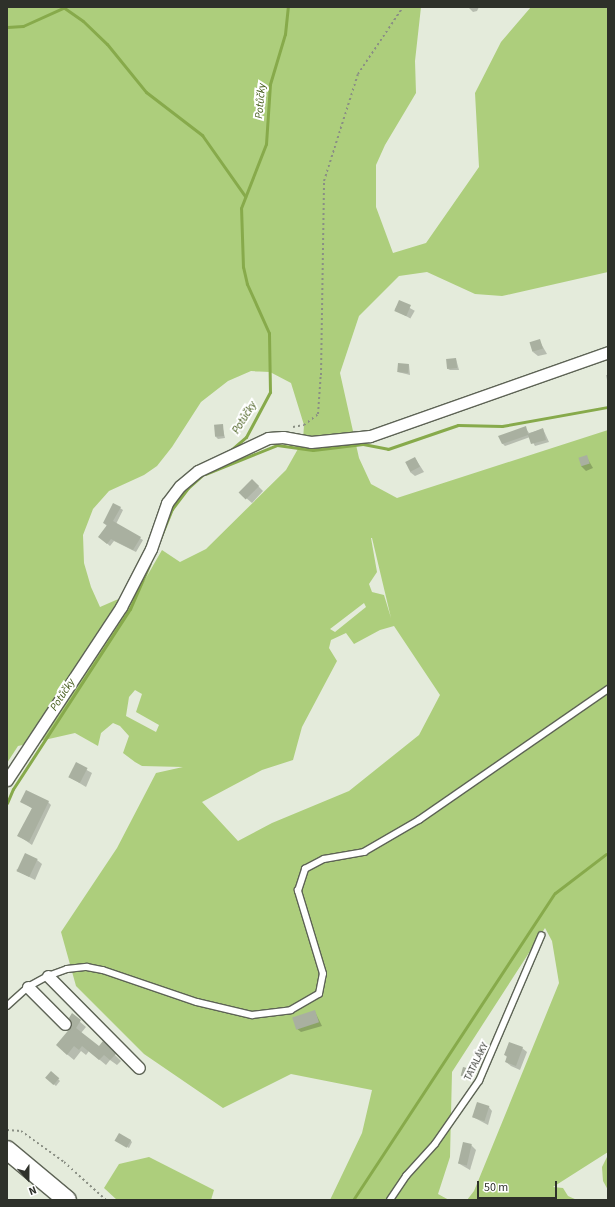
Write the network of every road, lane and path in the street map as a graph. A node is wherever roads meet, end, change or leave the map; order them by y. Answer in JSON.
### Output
{"nodes":[{"id":1,"x":403,"y":7,"type":"edge"},
{"id":2,"x":608,"y":352,"type":"edge"},
{"id":3,"x":289,"y":428,"type":"dead end"},
{"id":4,"x":608,"y":689,"type":"edge"},
{"id":5,"x":7,"y":780,"type":"edge"},
{"id":6,"x":541,"y":936,"type":"dead end"},
{"id":7,"x":48,"y":976,"type":"junction"},
{"id":8,"x":28,"y":987,"type":"junction"},
{"id":9,"x":7,"y":1006,"type":"edge"},
{"id":10,"x":65,"y":1024,"type":"dead end"},
{"id":11,"x":139,"y":1068,"type":"dead end"},
{"id":12,"x":7,"y":1130,"type":"edge"},
{"id":13,"x":7,"y":1150,"type":"edge"},
{"id":14,"x":68,"y":1200,"type":"edge"},
{"id":15,"x":106,"y":1200,"type":"edge"},
{"id":16,"x":390,"y":1200,"type":"edge"}],
"edges":[{"from":1,"to":3,"type":"path"},
{"from":2,"to":5,"type":"street"},
{"from":4,"to":7,"type":"lane"},
{"from":6,"to":16,"type":"lane","name":"TATALÁKY"},
{"from":7,"to":8,"type":"lane"},
{"from":7,"to":11,"type":"street"},
{"from":8,"to":9,"type":"lane"},
{"from":8,"to":10,"type":"street"},
{"from":12,"to":15,"type":"path"},
{"from":13,"to":14,"type":"main road"}]}
